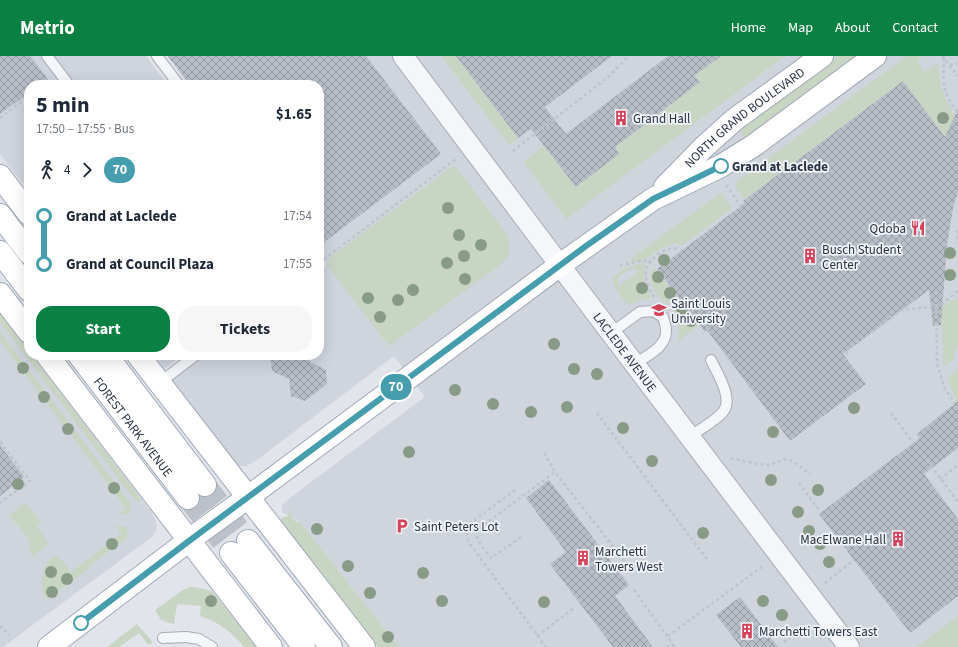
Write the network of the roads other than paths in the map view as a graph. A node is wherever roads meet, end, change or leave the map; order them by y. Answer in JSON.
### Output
{"nodes":[{"id":1,"x":47,"y":56,"type":"edge"},
{"id":2,"x":157,"y":56,"type":"edge"},
{"id":3,"x":403,"y":56,"type":"edge"},
{"id":4,"x":822,"y":56,"type":"edge"},
{"id":5,"x":875,"y":56,"type":"edge"},
{"id":6,"x":65,"y":80,"type":"edge"},
{"id":7,"x":175,"y":80,"type":"edge"},
{"id":8,"x":0,"y":176,"type":"edge"},
{"id":9,"x":653,"y":199,"type":"junction"},
{"id":10,"x":24,"y":207,"type":"edge"},
{"id":11,"x":0,"y":215,"type":"edge"},
{"id":12,"x":24,"y":246,"type":"edge"},
{"id":13,"x":0,"y":252,"type":"edge"},
{"id":14,"x":560,"y":265,"type":"junction"},
{"id":15,"x":24,"y":283,"type":"edge"},
{"id":16,"x":0,"y":294,"type":"edge"},
{"id":17,"x":24,"y":325,"type":"edge"},
{"id":18,"x":611,"y":333,"type":"junction"},
{"id":19,"x":51,"y":360,"type":"edge"},
{"id":20,"x":83,"y":360,"type":"edge"},
{"id":21,"x":110,"y":360,"type":"edge"},
{"id":22,"x":142,"y":360,"type":"edge"},
{"id":23,"x":189,"y":360,"type":"edge"},
{"id":24,"x":711,"y":360,"type":"dead end"},
{"id":25,"x":634,"y":364,"type":"junction"},
{"id":26,"x":159,"y":383,"type":"junction"},
{"id":27,"x":690,"y":437,"type":"junction"},
{"id":28,"x":205,"y":485,"type":"tunnel mouth"},
{"id":29,"x":188,"y":498,"type":"tunnel mouth"},
{"id":30,"x":242,"y":502,"type":"junction"},
{"id":31,"x":194,"y":537,"type":"junction"},
{"id":32,"x":163,"y":638,"type":"dead end"},
{"id":33,"x":49,"y":647,"type":"edge"},
{"id":34,"x":212,"y":647,"type":"edge"},
{"id":35,"x":271,"y":647,"type":"edge"},
{"id":36,"x":304,"y":647,"type":"edge"},
{"id":37,"x":332,"y":647,"type":"edge"},
{"id":38,"x":364,"y":647,"type":"edge"},
{"id":39,"x":849,"y":647,"type":"edge"}],
"edges":[{"from":1,"to":6,"type":"lane"},
{"from":2,"to":7,"type":"lane"},
{"from":3,"to":14,"type":"street","name":"LACLEDE AVENUE"},
{"from":4,"to":9,"type":"main road","name":"NORTH GRAND BOULEVARD"},
{"from":5,"to":9,"type":"main road","name":"NORTH GRAND BOULEVARD"},
{"from":8,"to":10,"type":"main road"},
{"from":9,"to":14,"type":"main road","name":"NORTH GRAND BOULEVARD"},
{"from":11,"to":12,"type":"main road"},
{"from":13,"to":15,"type":"main road"},
{"from":14,"to":18,"type":"street","name":"LACLEDE AVENUE"},
{"from":14,"to":30,"type":"main road","name":"NORTH GRAND BOULEVARD"},
{"from":16,"to":17,"type":"main road"},
{"from":18,"to":25,"type":"street","name":"LACLEDE AVENUE"},
{"from":18,"to":25,"type":"lane"},
{"from":19,"to":31,"type":"main road"},
{"from":20,"to":29,"type":"main road","name":"FOREST PARK AVENUE"},
{"from":21,"to":28,"type":"main road","name":"FOREST PARK AVENUE"},
{"from":22,"to":26,"type":"main road"},
{"from":23,"to":26,"type":"lane"},
{"from":24,"to":27,"type":"lane"},
{"from":25,"to":27,"type":"street","name":"LACLEDE AVENUE"},
{"from":26,"to":30,"type":"main road"},
{"from":27,"to":39,"type":"street","name":"LACLEDE AVENUE"},
{"from":30,"to":31,"type":"main road","name":"NORTH GRAND BOULEVARD","bridge":true},
{"from":30,"to":38,"type":"main road"},
{"from":31,"to":33,"type":"main road","name":"NORTH GRAND BOULEVARD"},
{"from":31,"to":35,"type":"main road"},
{"from":32,"to":34,"type":"lane"},
{"from":36,"to":37,"type":"main road"}]}
